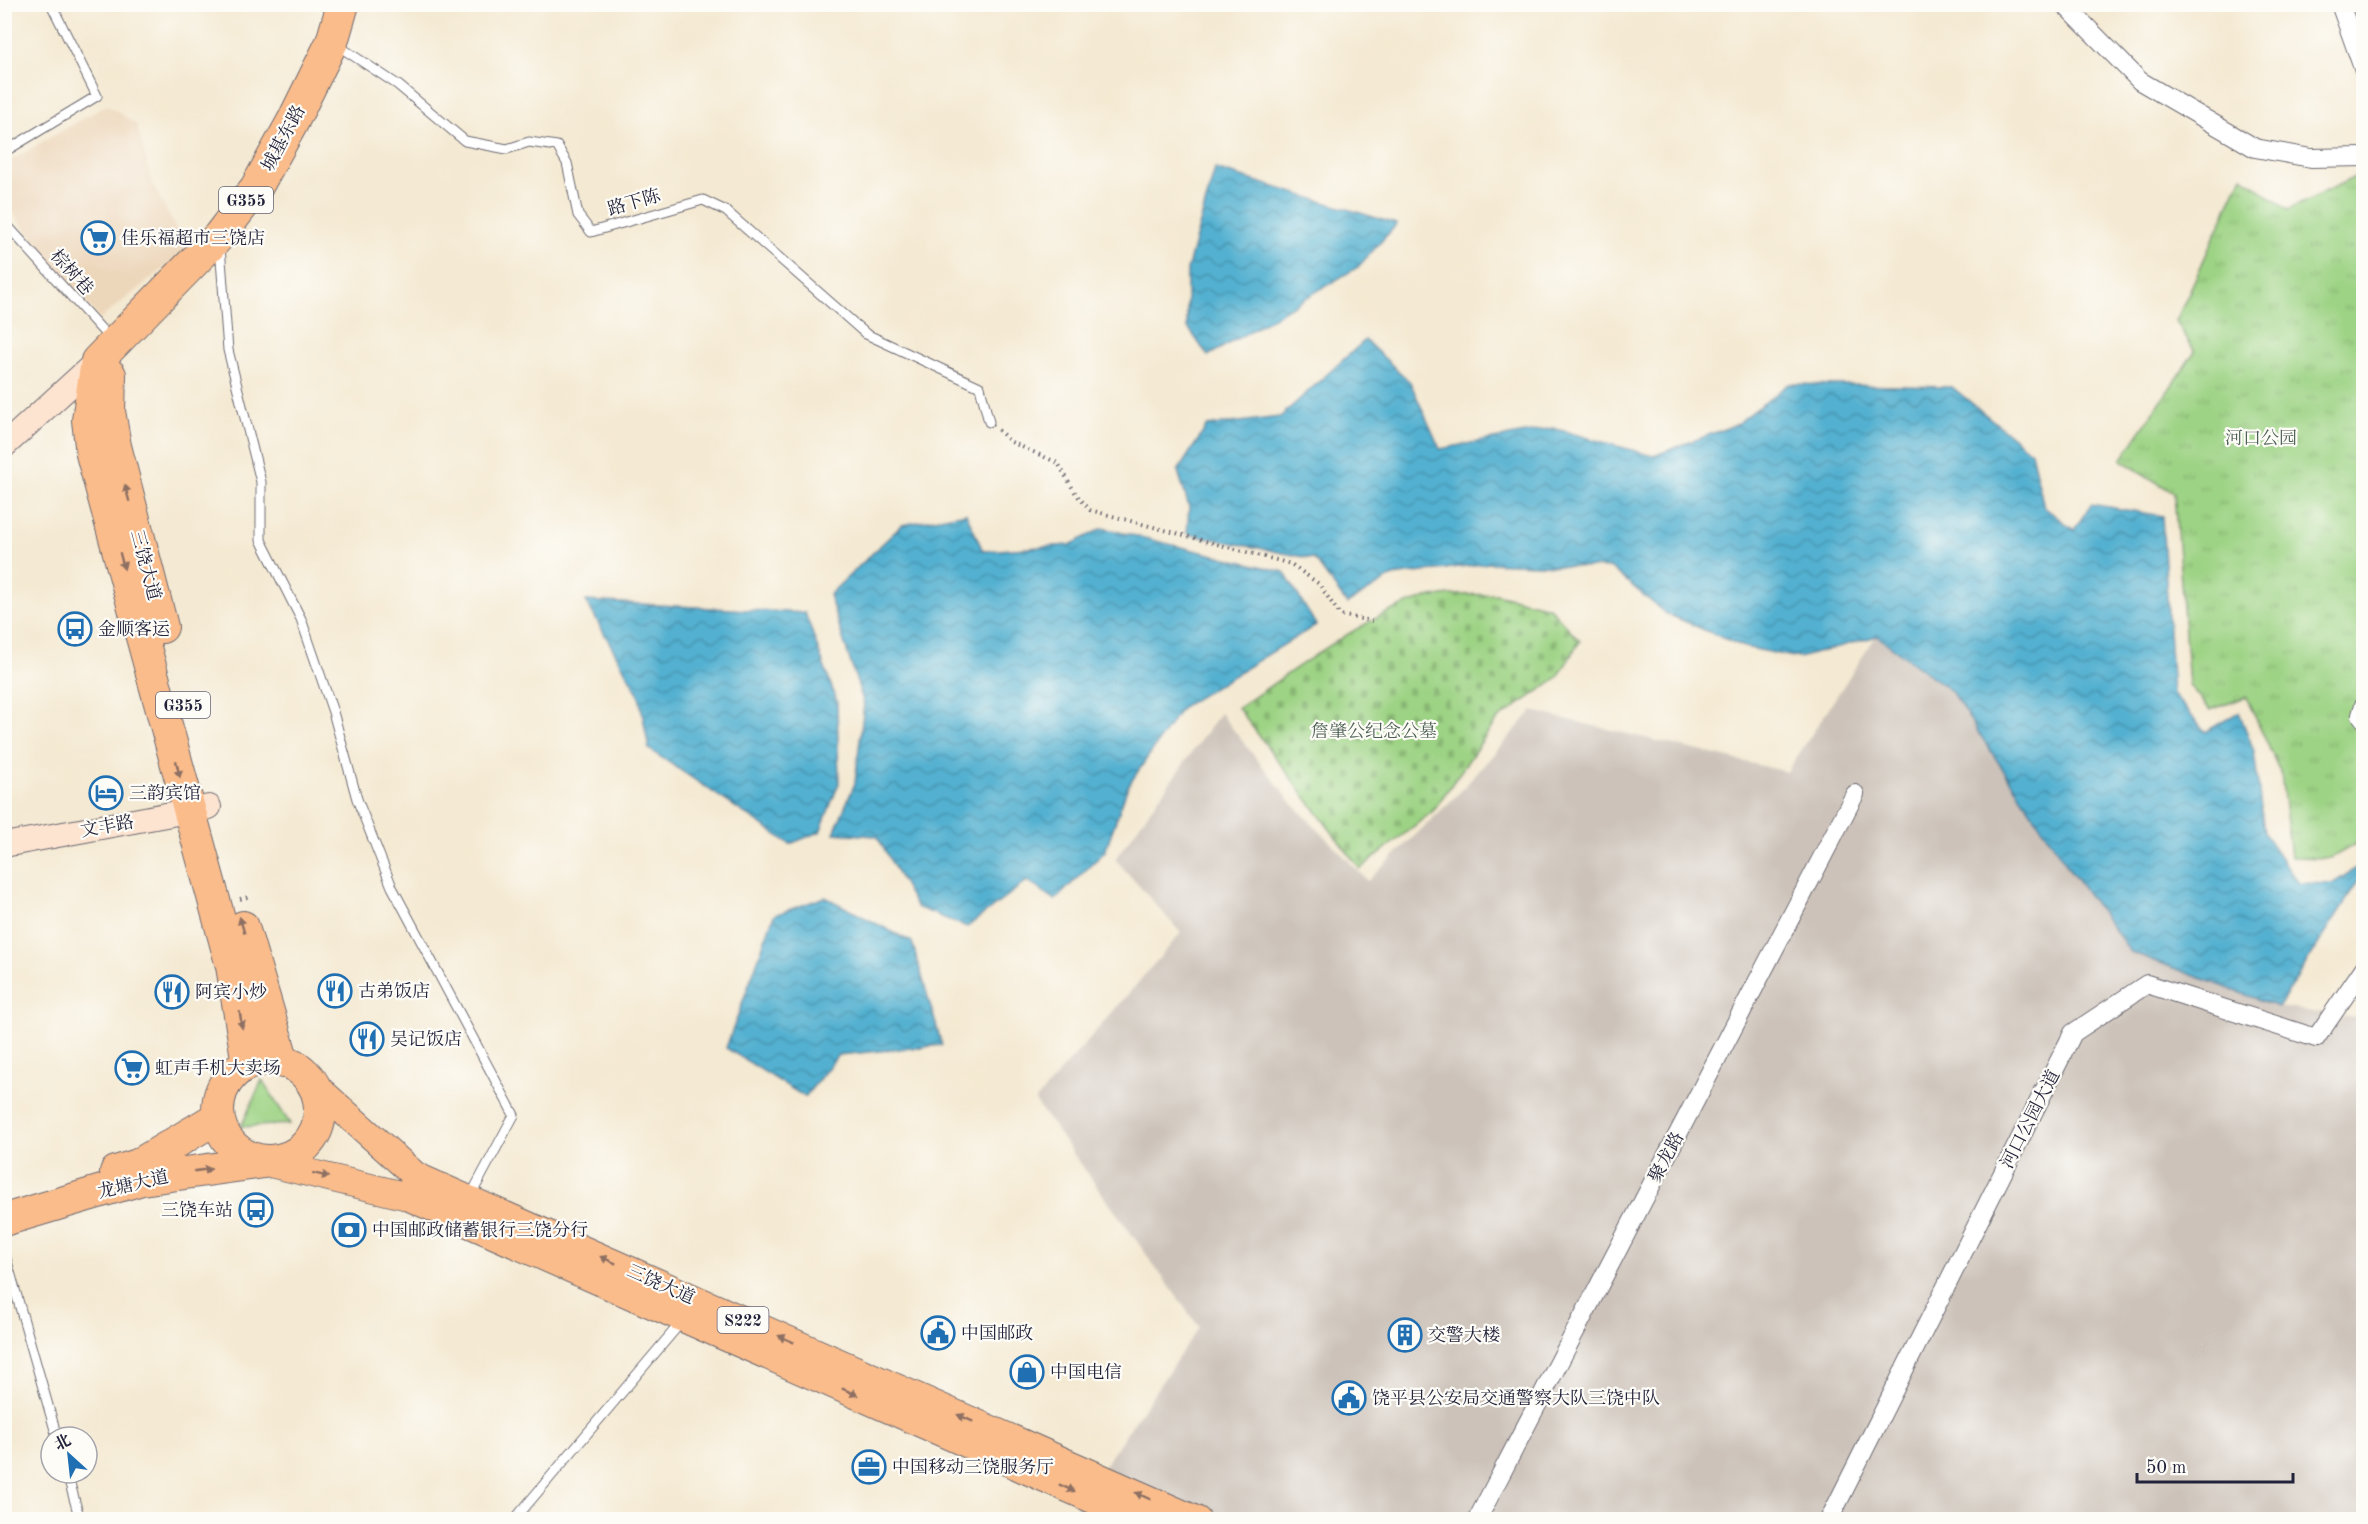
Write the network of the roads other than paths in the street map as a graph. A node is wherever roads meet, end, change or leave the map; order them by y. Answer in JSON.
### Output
{"nodes":[{"id":1,"x":51,"y":4,"type":"edge"},
{"id":2,"x":343,"y":4,"type":"edge"},
{"id":3,"x":2064,"y":4,"type":"edge"},
{"id":4,"x":2340,"y":4,"type":"edge"},
{"id":5,"x":332,"y":42,"type":"junction"},
{"id":6,"x":2364,"y":71,"type":"edge"},
{"id":7,"x":4,"y":152,"type":"edge"},
{"id":8,"x":2364,"y":157,"type":"edge"},
{"id":9,"x":4,"y":222,"type":"edge"},
{"id":10,"x":219,"y":236,"type":"junction"},
{"id":11,"x":106,"y":352,"type":"junction"},
{"id":12,"x":54,"y":400,"type":"junction"},
{"id":13,"x":88,"y":408,"type":"junction"},
{"id":14,"x":988,"y":422,"type":"road end"},
{"id":15,"x":4,"y":446,"type":"edge"},
{"id":16,"x":2364,"y":705,"type":"edge"},
{"id":17,"x":2364,"y":719,"type":"edge"},
{"id":18,"x":1855,"y":794,"type":"dead end"},
{"id":19,"x":199,"y":809,"type":"junction"},
{"id":20,"x":4,"y":845,"type":"edge"},
{"id":21,"x":242,"y":963,"type":"junction"},
{"id":22,"x":2364,"y":968,"type":"edge"},
{"id":23,"x":283,"y":1062,"type":"junction"},
{"id":24,"x":248,"y":1064,"type":"junction"},
{"id":25,"x":313,"y":1084,"type":"junction"},
{"id":26,"x":218,"y":1117,"type":"junction"},
{"id":27,"x":264,"y":1162,"type":"junction"},
{"id":28,"x":140,"y":1172,"type":"junction"},
{"id":29,"x":411,"y":1186,"type":"junction"},
{"id":30,"x":469,"y":1199,"type":"junction"},
{"id":31,"x":4,"y":1206,"type":"edge"},
{"id":32,"x":4,"y":1220,"type":"edge"},
{"id":33,"x":4,"y":1251,"type":"edge"},
{"id":34,"x":692,"y":1310,"type":"junction"},
{"id":35,"x":54,"y":1425,"type":"edge"},
{"id":36,"x":70,"y":1485,"type":"edge"},
{"id":37,"x":80,"y":1520,"type":"edge"},
{"id":38,"x":514,"y":1520,"type":"edge"},
{"id":39,"x":1139,"y":1520,"type":"edge"},
{"id":40,"x":1197,"y":1520,"type":"edge"},
{"id":41,"x":1477,"y":1520,"type":"edge"},
{"id":42,"x":1829,"y":1520,"type":"edge"}],
"edges":[{"from":1,"to":7,"type":"lane"},
{"from":2,"to":5,"type":"highway","name":"城基东路","number":"G355"},
{"from":3,"to":8,"type":"street"},
{"from":4,"to":6,"type":"street"},
{"from":5,"to":10,"type":"highway","name":"城基东路","number":"G355"},
{"from":5,"to":14,"type":"lane","name":"路下陈"},
{"from":9,"to":11,"type":"lane","name":"棕树巷"},
{"from":10,"to":11,"type":"highway","name":"城基东路","number":"G355"},
{"from":10,"to":30,"type":"lane"},
{"from":11,"to":12,"type":"street"},
{"from":11,"to":13,"type":"highway","name":"三饶大道","number":"G355"},
{"from":19,"to":11,"type":"highway","name":"三饶大道","number":"G355","one_way":true},
{"from":12,"to":13,"type":"street"},
{"from":12,"to":15,"type":"street"},
{"from":13,"to":19,"type":"highway","name":"三饶大道","number":"G355","one_way":true},
{"from":16,"to":17,"type":"street"},
{"from":18,"to":41,"type":"street","name":"聚龙路"},
{"from":19,"to":20,"type":"street","name":"文丰路"},
{"from":19,"to":21,"type":"highway","name":"三饶大道","number":"G355"},
{"from":21,"to":23,"type":"highway","name":"三饶大道","number":"G355"},
{"from":21,"to":24,"type":"highway","name":"三饶大道","number":"G355","one_way":true},
{"from":22,"to":42,"type":"street","name":"河口公园大道"},
{"from":23,"to":24,"type":"highway"},
{"from":23,"to":25,"type":"highway"},
{"from":24,"to":26,"type":"highway"},
{"from":25,"to":27,"type":"highway"},
{"from":25,"to":29,"type":"main road","name":"三饶大道","number":"S222"},
{"from":26,"to":27,"type":"highway"},
{"from":26,"to":28,"type":"highway","name":"龙塘大道"},
{"from":28,"to":27,"type":"highway","name":"龙塘大道","one_way":true},
{"from":27,"to":29,"type":"main road","name":"三饶大道","number":"S222","one_way":true},
{"from":28,"to":31,"type":"highway","name":"龙塘大道"},
{"from":28,"to":32,"type":"highway","name":"龙塘大道"},
{"from":29,"to":30,"type":"main road","name":"三饶大道","number":"S222"},
{"from":29,"to":34,"type":"main road","name":"三饶大道","number":"S222"},
{"from":34,"to":30,"type":"main road","name":"三饶大道","number":"S222","one_way":true},
{"from":33,"to":35,"type":"lane"},
{"from":34,"to":38,"type":"lane"},
{"from":34,"to":39,"type":"main road","name":"三饶大道","number":"S222","one_way":true},
{"from":40,"to":34,"type":"main road","name":"三饶大道","number":"S222","one_way":true},
{"from":36,"to":37,"type":"lane"}]}
